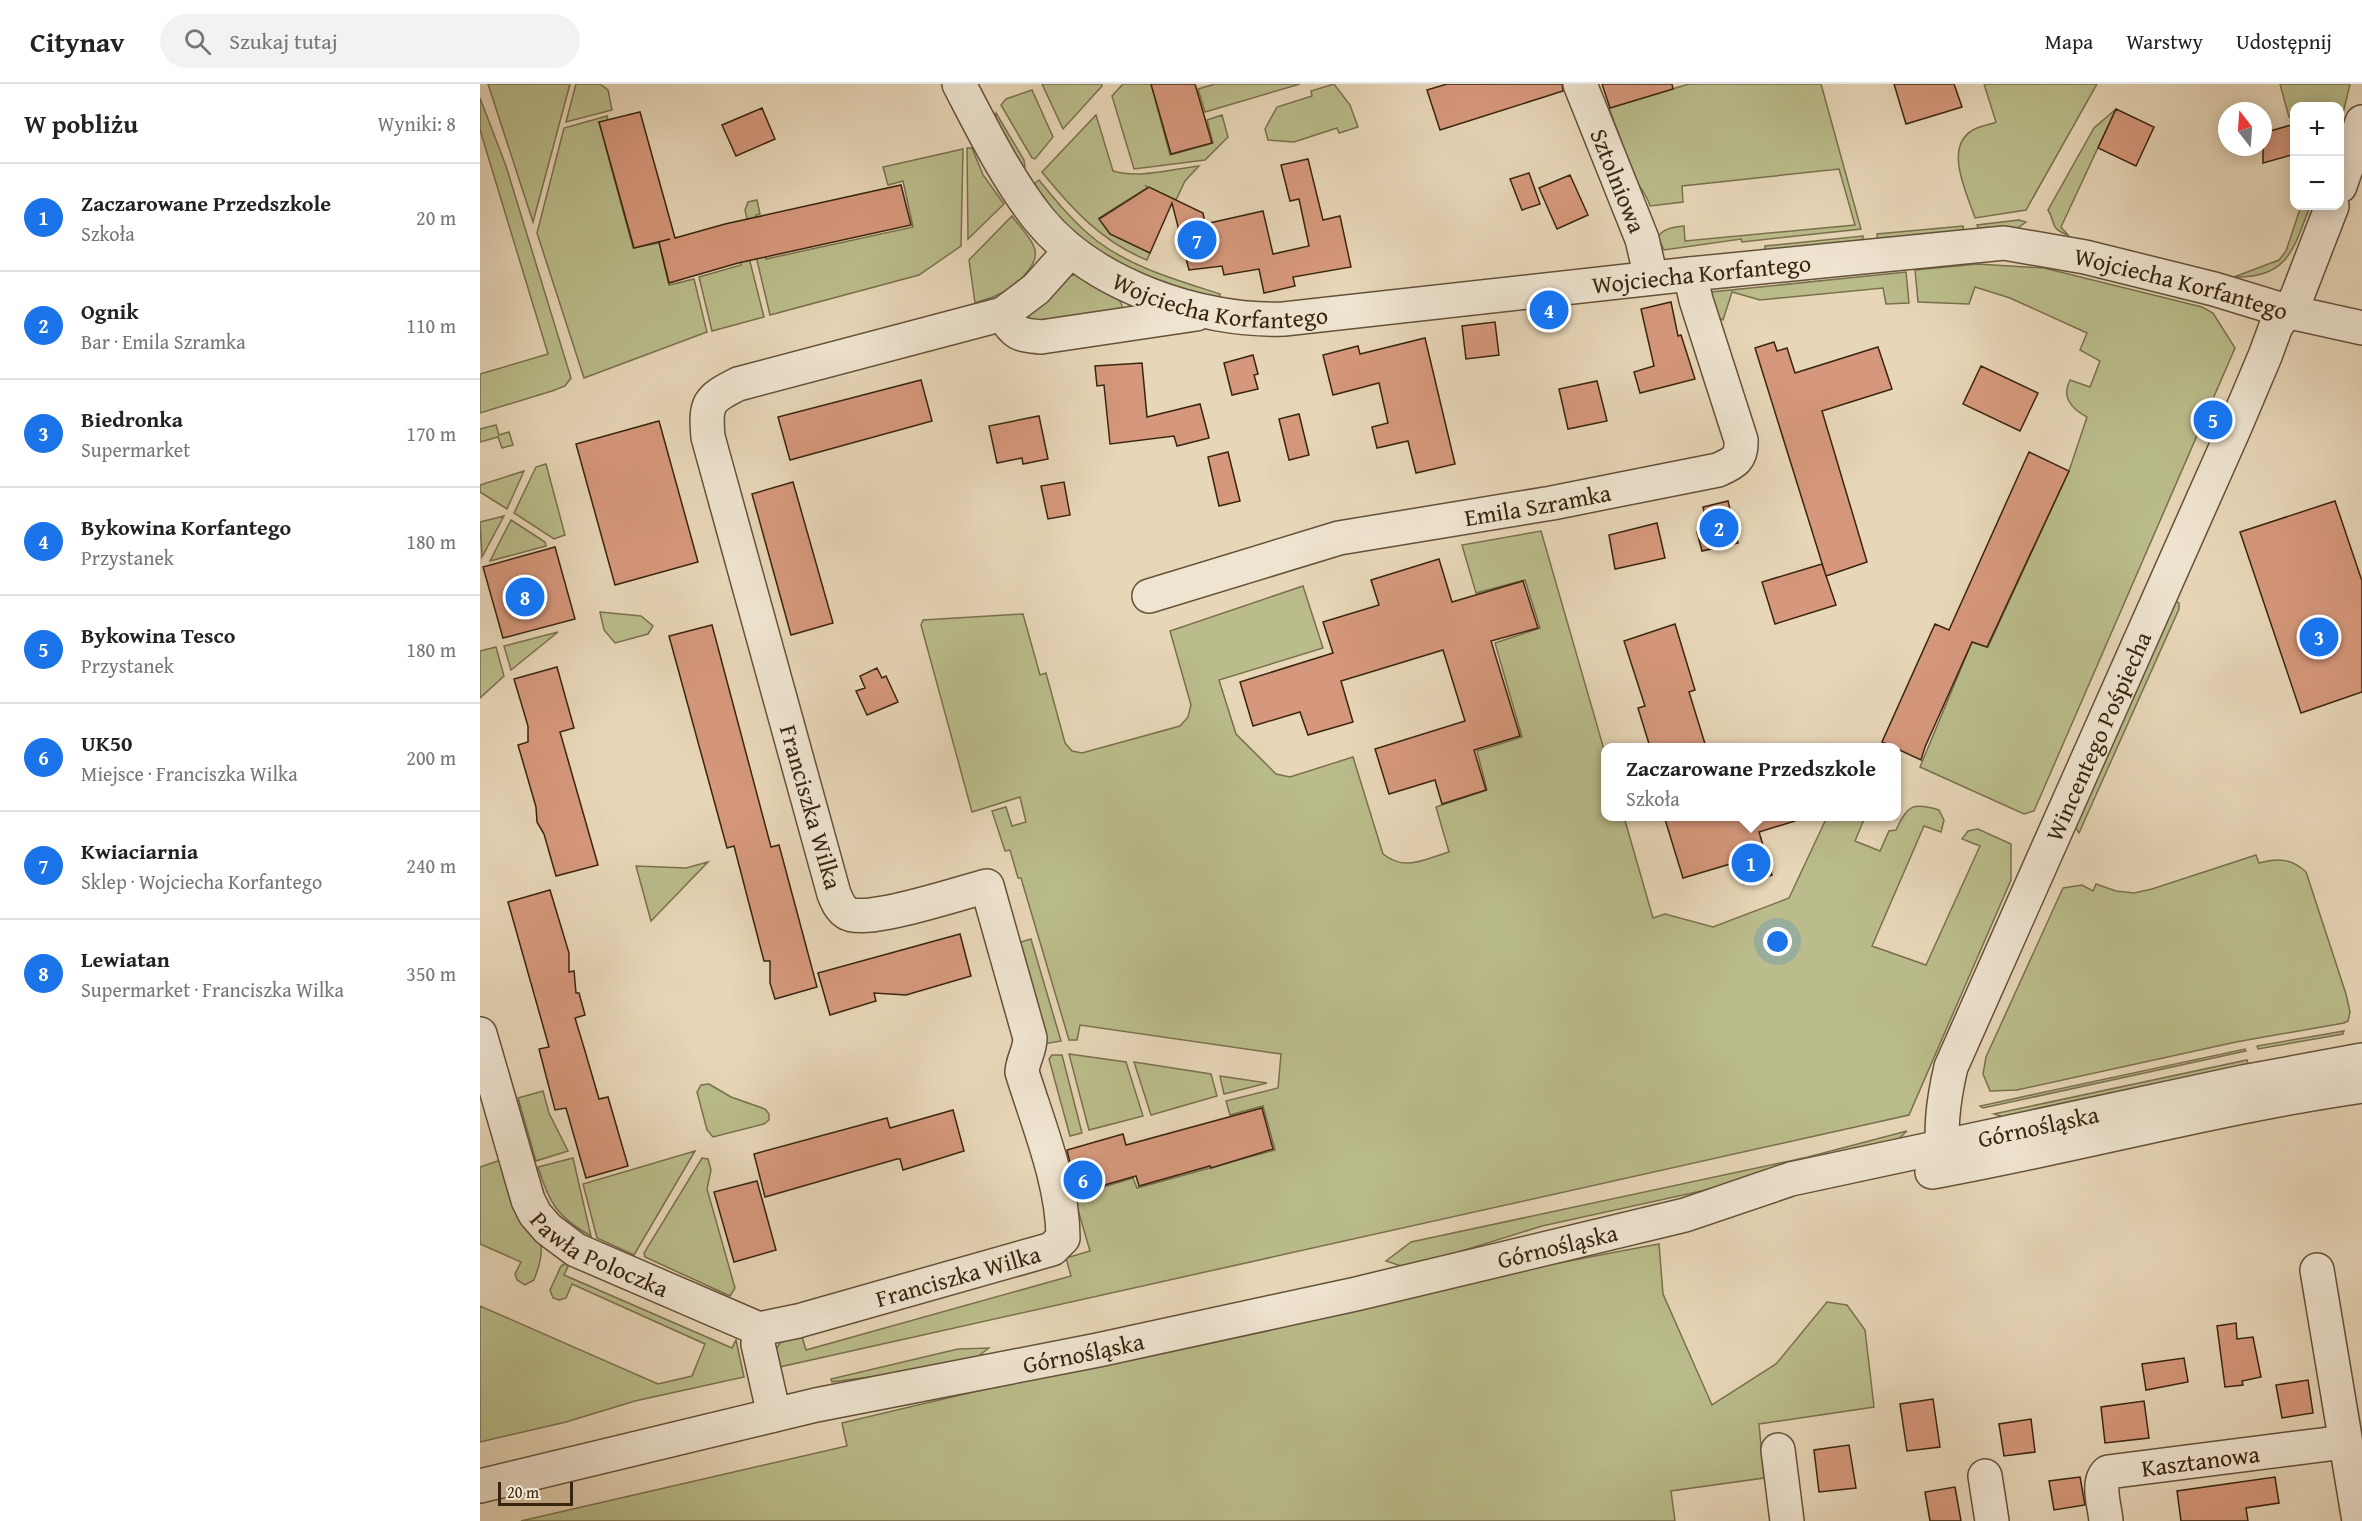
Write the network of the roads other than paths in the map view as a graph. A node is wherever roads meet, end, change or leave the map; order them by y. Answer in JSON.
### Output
{"nodes":[{"id":1,"x":959,"y":84,"type":"edge"},
{"id":2,"x":1580,"y":84,"type":"edge"},
{"id":3,"x":2362,"y":122,"type":"edge"},
{"id":4,"x":2344,"y":174,"type":"edge"},
{"id":5,"x":2330,"y":210,"type":"edge"},
{"id":6,"x":1070,"y":251,"type":"junction"},
{"id":7,"x":1690,"y":274,"type":"junction"},
{"id":8,"x":1651,"y":278,"type":"junction"},
{"id":9,"x":2286,"y":311,"type":"junction"},
{"id":10,"x":1205,"y":312,"type":"junction"},
{"id":11,"x":1003,"y":314,"type":"junction"},
{"id":12,"x":2362,"y":328,"type":"edge"},
{"id":13,"x":1149,"y":596,"type":"dead end"},
{"id":14,"x":480,"y":1034,"type":"edge"},
{"id":15,"x":2362,"y":1060,"type":"edge"},
{"id":16,"x":2362,"y":1086,"type":"edge"},
{"id":17,"x":1943,"y":1159,"type":"junction"},
{"id":18,"x":2317,"y":1270,"type":"dead end"},
{"id":19,"x":759,"y":1329,"type":"junction"},
{"id":20,"x":774,"y":1415,"type":"junction"},
{"id":21,"x":2345,"y":1442,"type":"junction"},
{"id":22,"x":1778,"y":1450,"type":"dead end"},
{"id":23,"x":1985,"y":1476,"type":"dead end"},
{"id":24,"x":480,"y":1486,"type":"edge"},
{"id":25,"x":1786,"y":1521,"type":"edge"},
{"id":26,"x":1992,"y":1521,"type":"edge"},
{"id":27,"x":2106,"y":1521,"type":"edge"},
{"id":28,"x":2359,"y":1521,"type":"edge"}],
"edges":[{"from":1,"to":6,"type":"street","name":"Wojciecha Korfantego"},
{"from":2,"to":8,"type":"street","name":"Sztolniowa"},
{"from":3,"to":4,"type":"street"},
{"from":5,"to":9,"type":"street","name":"Wincentego Pośpiecha"},
{"from":6,"to":10,"type":"street","name":"Wojciecha Korfantego"},
{"from":6,"to":11,"type":"street","name":"Franciszka Wilka"},
{"from":7,"to":8,"type":"street","name":"Wojciecha Korfantego"},
{"from":7,"to":9,"type":"street","name":"Wojciecha Korfantego"},
{"from":7,"to":13,"type":"street","name":"Emila Szramka"},
{"from":8,"to":10,"type":"street","name":"Wojciecha Korfantego"},
{"from":9,"to":12,"type":"street","name":"Wojciecha Korfantego"},
{"from":9,"to":17,"type":"street","name":"Wincentego Pośpiecha"},
{"from":10,"to":11,"type":"street"},
{"from":11,"to":19,"type":"street","name":"Franciszka Wilka"},
{"from":14,"to":19,"type":"street","name":"Pawła Poloczka"},
{"from":15,"to":17,"type":"street","name":"Górnośląska"},
{"from":16,"to":17,"type":"street","name":"Górnośląska"},
{"from":17,"to":20,"type":"street","name":"Górnośląska"},
{"from":18,"to":21,"type":"street"},
{"from":19,"to":20,"type":"street"},
{"from":20,"to":24,"type":"street","name":"Górnośląska"},
{"from":21,"to":27,"type":"street","name":"Kasztanowa"},
{"from":21,"to":28,"type":"street"},
{"from":22,"to":25,"type":"street"},
{"from":23,"to":26,"type":"street"}]}
